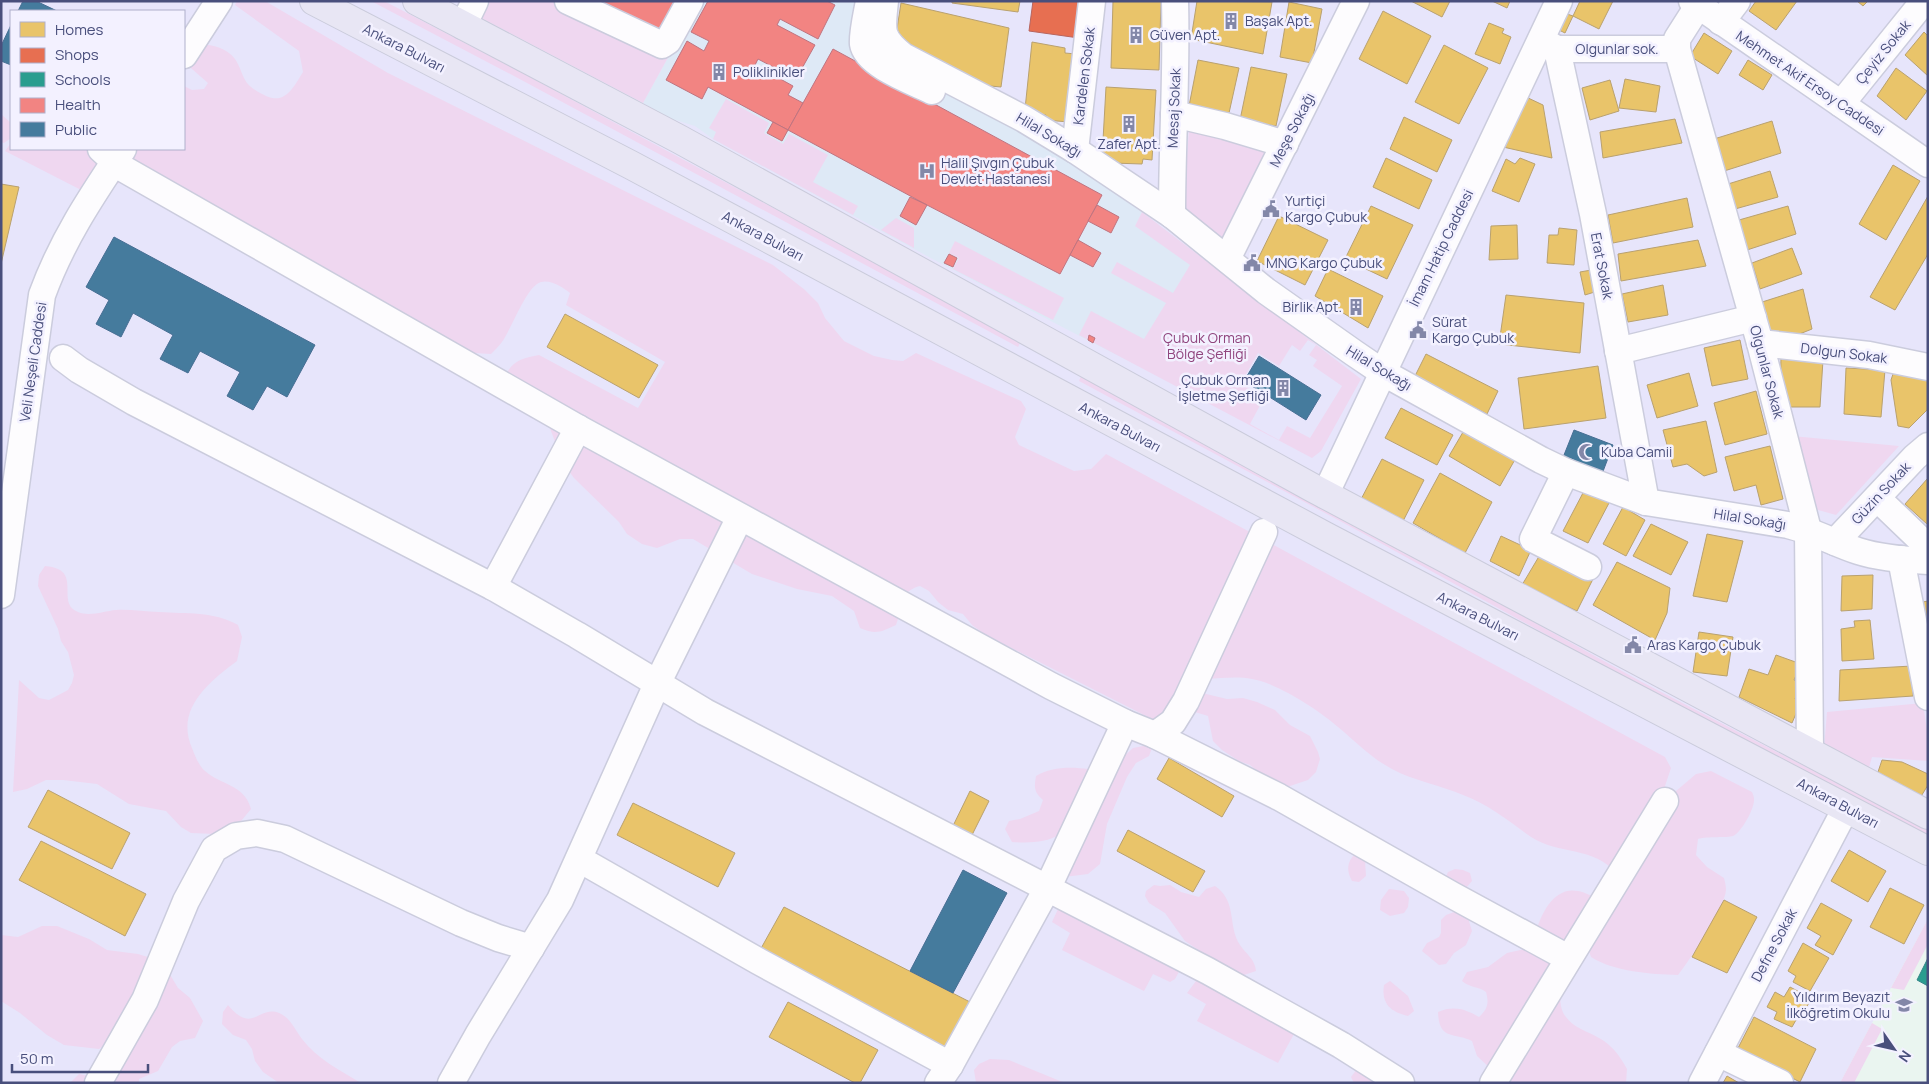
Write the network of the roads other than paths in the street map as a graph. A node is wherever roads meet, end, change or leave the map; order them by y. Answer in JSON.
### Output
{"nodes":[{"id":1,"x":219,"y":1,"type":"edge"},
{"id":2,"x":314,"y":1,"type":"edge"},
{"id":3,"x":417,"y":1,"type":"edge"},
{"id":4,"x":475,"y":1,"type":"edge"},
{"id":5,"x":568,"y":1,"type":"edge"},
{"id":6,"x":690,"y":1,"type":"edge"},
{"id":7,"x":868,"y":1,"type":"edge"},
{"id":8,"x":885,"y":1,"type":"edge"},
{"id":9,"x":1092,"y":1,"type":"edge"},
{"id":10,"x":1175,"y":1,"type":"edge"},
{"id":11,"x":1356,"y":1,"type":"edge"},
{"id":12,"x":1559,"y":1,"type":"edge"},
{"id":13,"x":1737,"y":1,"type":"edge"},
{"id":14,"x":1924,"y":1,"type":"edge"},
{"id":15,"x":1695,"y":3,"type":"edge"},
{"id":16,"x":1721,"y":22,"type":"junction"},
{"id":17,"x":463,"y":26,"type":"junction"},
{"id":18,"x":1549,"y":45,"type":"junction"},
{"id":19,"x":1677,"y":49,"type":"junction"},
{"id":20,"x":185,"y":53,"type":"edge"},
{"id":21,"x":1841,"y":104,"type":"junction"},
{"id":22,"x":982,"y":114,"type":"dead end"},
{"id":23,"x":1174,"y":114,"type":"junction"},
{"id":24,"x":1285,"y":144,"type":"junction"},
{"id":25,"x":1075,"y":150,"type":"junction"},
{"id":26,"x":113,"y":153,"type":"edge"},
{"id":27,"x":1928,"y":164,"type":"edge"},
{"id":28,"x":1172,"y":215,"type":"junction"},
{"id":29,"x":1228,"y":259,"type":"junction"},
{"id":30,"x":1753,"y":318,"type":"junction"},
{"id":31,"x":1760,"y":343,"type":"junction"},
{"id":32,"x":1618,"y":351,"type":"junction"},
{"id":33,"x":63,"y":358,"type":"dead end"},
{"id":34,"x":1928,"y":367,"type":"edge"},
{"id":35,"x":1382,"y":372,"type":"junction"},
{"id":36,"x":578,"y":428,"type":"junction"},
{"id":37,"x":1928,"y":446,"type":"edge"},
{"id":38,"x":1566,"y":472,"type":"junction"},
{"id":39,"x":1325,"y":495,"type":"junction"},
{"id":40,"x":1877,"y":498,"type":"junction"},
{"id":41,"x":1646,"y":502,"type":"junction"},
{"id":42,"x":740,"y":517,"type":"junction"},
{"id":43,"x":1808,"y":530,"type":"junction"},
{"id":44,"x":1264,"y":532,"type":"dead end"},
{"id":45,"x":1835,"y":542,"type":"junction"},
{"id":46,"x":1928,"y":547,"type":"edge"},
{"id":47,"x":1902,"y":559,"type":"junction"},
{"id":48,"x":1928,"y":561,"type":"edge"},
{"id":49,"x":1588,"y":568,"type":"dead end"},
{"id":50,"x":2,"y":586,"type":"edge"},
{"id":51,"x":493,"y":588,"type":"junction"},
{"id":52,"x":657,"y":684,"type":"junction"},
{"id":53,"x":1928,"y":697,"type":"edge"},
{"id":54,"x":1125,"y":723,"type":"junction"},
{"id":55,"x":1155,"y":735,"type":"junction"},
{"id":56,"x":1810,"y":752,"type":"junction"},
{"id":57,"x":1665,"y":801,"type":"dead end"},
{"id":58,"x":1846,"y":808,"type":"junction"},
{"id":59,"x":1928,"y":815,"type":"edge"},
{"id":60,"x":1928,"y":851,"type":"edge"},
{"id":61,"x":579,"y":859,"type":"junction"},
{"id":62,"x":1048,"y":888,"type":"junction"},
{"id":63,"x":531,"y":948,"type":"junction"},
{"id":64,"x":1568,"y":958,"type":"junction"},
{"id":65,"x":1718,"y":1053,"type":"junction"},
{"id":66,"x":944,"y":1074,"type":"edge"},
{"id":67,"x":98,"y":1083,"type":"edge"},
{"id":68,"x":451,"y":1083,"type":"edge"},
{"id":69,"x":1401,"y":1083,"type":"edge"},
{"id":70,"x":1493,"y":1083,"type":"edge"},
{"id":71,"x":1702,"y":1083,"type":"edge"},
{"id":72,"x":1780,"y":1083,"type":"edge"}],
"edges":[{"from":1,"to":20,"type":"street"},
{"from":2,"to":58,"type":"main road","name":"Ankara Bulvarı"},
{"from":3,"to":17,"type":"main road"},
{"from":4,"to":17,"type":"street"},
{"from":5,"to":6,"type":"street"},
{"from":7,"to":22,"type":"street"},
{"from":8,"to":25,"type":"street","name":"Hilal Sokağı"},
{"from":9,"to":25,"type":"street","name":"Kardelen Sokak"},
{"from":10,"to":23,"type":"street","name":"Mesaj Sokak"},
{"from":11,"to":24,"type":"street","name":"Meşe Sokağı"},
{"from":12,"to":18,"type":"street","name":"İmam Hatip Caddesi"},
{"from":13,"to":16,"type":"street"},
{"from":14,"to":21,"type":"street","name":"Çeyiz Sokak"},
{"from":15,"to":16,"type":"street","name":"Mehmet Akif Ersoy Caddesi"},
{"from":15,"to":19,"type":"street"},
{"from":16,"to":21,"type":"street","name":"Mehmet Akif Ersoy Caddesi"},
{"from":17,"to":39,"type":"main road"},
{"from":18,"to":19,"type":"street","name":"Olgunlar sok."},
{"from":18,"to":32,"type":"street","name":"Erat Sokak"},
{"from":18,"to":35,"type":"street","name":"İmam Hatip Caddesi"},
{"from":19,"to":30,"type":"street","name":"Olgunlar Sokak"},
{"from":21,"to":27,"type":"street","name":"Mehmet Akif Ersoy Caddesi"},
{"from":23,"to":24,"type":"street"},
{"from":23,"to":28,"type":"street","name":"Mesaj Sokak"},
{"from":24,"to":29,"type":"street","name":"Meşe Sokağı"},
{"from":25,"to":28,"type":"street","name":"Hilal Sokağı"},
{"from":26,"to":36,"type":"street"},
{"from":26,"to":50,"type":"street","name":"Veli Neşeli Caddesi"},
{"from":28,"to":29,"type":"street","name":"Hilal Sokağı"},
{"from":29,"to":35,"type":"street","name":"Hilal Sokağı"},
{"from":30,"to":31,"type":"street","name":"Olgunlar Sokak"},
{"from":30,"to":32,"type":"street"},
{"from":31,"to":34,"type":"street","name":"Dolgun Sokak"},
{"from":31,"to":43,"type":"street","name":"Olgunlar Sokak"},
{"from":32,"to":41,"type":"street","name":"Erat Sokak"},
{"from":33,"to":51,"type":"street"},
{"from":35,"to":38,"type":"street","name":"Hilal Sokağı"},
{"from":35,"to":39,"type":"street","name":"İmam Hatip Caddesi"},
{"from":36,"to":42,"type":"street"},
{"from":36,"to":51,"type":"street"},
{"from":37,"to":40,"type":"street","name":"Güzin Sokak"},
{"from":38,"to":41,"type":"street","name":"Hilal Sokağı"},
{"from":38,"to":49,"type":"street"},
{"from":39,"to":56,"type":"main road"},
{"from":40,"to":45,"type":"street","name":"Güzin Sokak"},
{"from":40,"to":46,"type":"street"},
{"from":41,"to":43,"type":"street","name":"Hilal Sokağı"},
{"from":42,"to":52,"type":"street"},
{"from":42,"to":54,"type":"street"},
{"from":43,"to":45,"type":"street","name":"Hilal Sokağı"},
{"from":43,"to":56,"type":"street","name":"Olgunlar Sokak"},
{"from":44,"to":55,"type":"street"},
{"from":45,"to":47,"type":"street","name":"Hilal Sokağı"},
{"from":47,"to":48,"type":"street","name":"Hilal Sokağı"},
{"from":47,"to":53,"type":"street"},
{"from":51,"to":52,"type":"street"},
{"from":52,"to":61,"type":"street"},
{"from":52,"to":62,"type":"street"},
{"from":54,"to":55,"type":"street"},
{"from":54,"to":62,"type":"street"},
{"from":55,"to":64,"type":"street"},
{"from":56,"to":59,"type":"main road"},
{"from":57,"to":64,"type":"street"},
{"from":58,"to":60,"type":"main road","name":"Ankara Bulvarı"},
{"from":58,"to":65,"type":"street","name":"Defne Sokak"},
{"from":61,"to":63,"type":"street"},
{"from":61,"to":66,"type":"street"},
{"from":62,"to":66,"type":"street"},
{"from":62,"to":69,"type":"street"},
{"from":63,"to":67,"type":"street"},
{"from":63,"to":68,"type":"street"},
{"from":64,"to":70,"type":"street"},
{"from":65,"to":71,"type":"street","name":"Defne Sokak"},
{"from":65,"to":72,"type":"street"}]}
